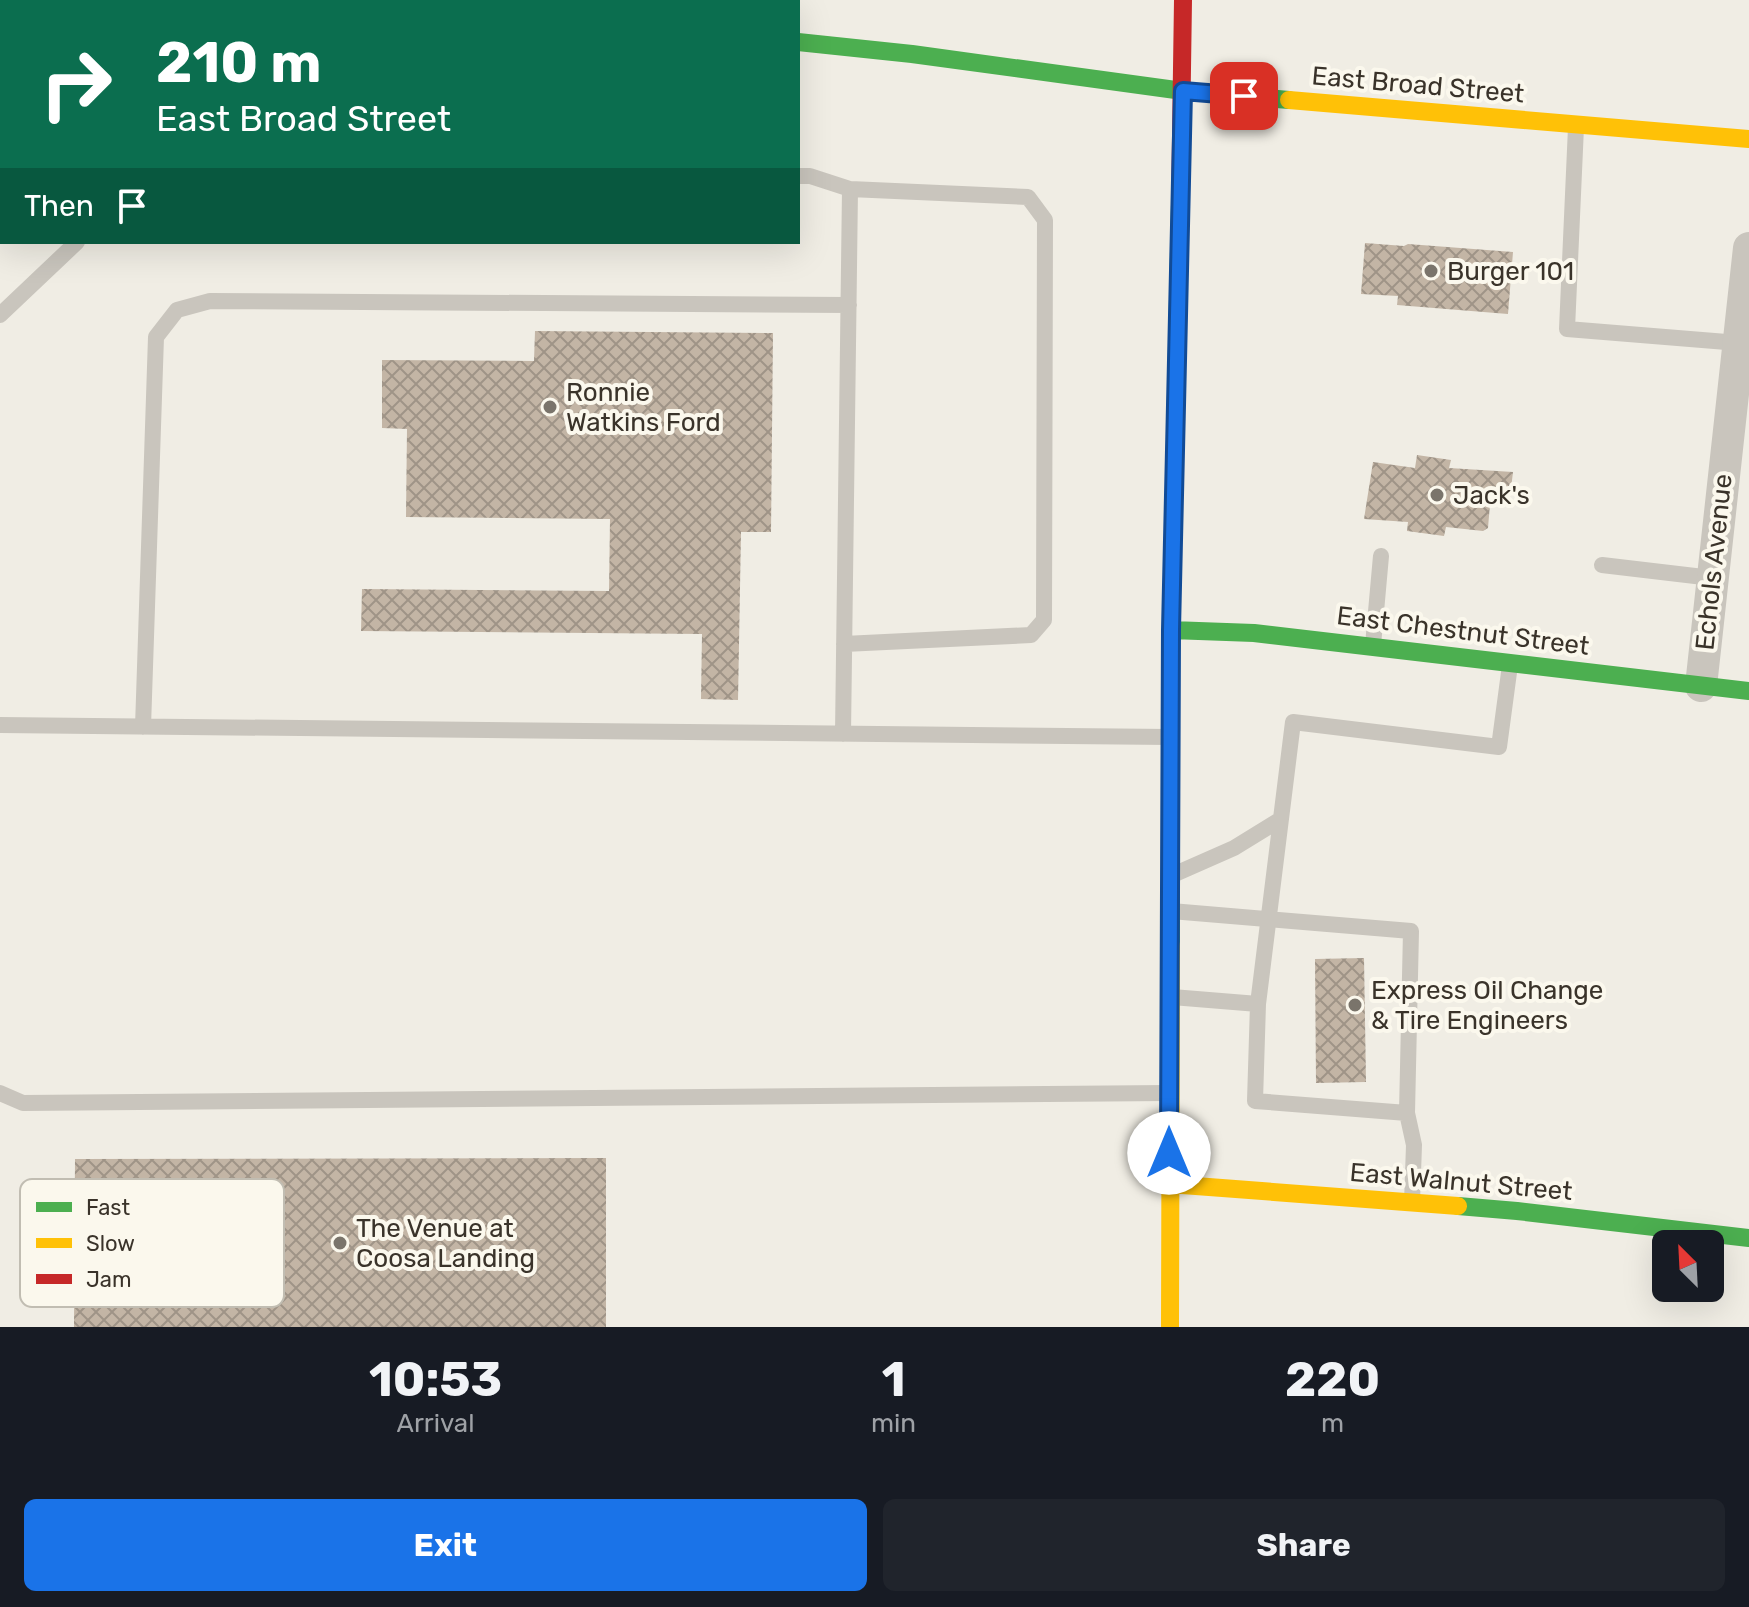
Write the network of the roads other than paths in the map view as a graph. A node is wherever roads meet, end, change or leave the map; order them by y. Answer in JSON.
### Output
{"nodes":[{"id":1,"x":1183,"y":0,"type":"edge"},
{"id":2,"x":800,"y":42,"type":"edge"},
{"id":3,"x":1183,"y":91,"type":"junction"},
{"id":4,"x":1576,"y":125,"type":"junction"},
{"id":5,"x":1749,"y":139,"type":"edge"},
{"id":6,"x":800,"y":176,"type":"edge"},
{"id":7,"x":850,"y":189,"type":"junction"},
{"id":8,"x":75,"y":244,"type":"edge"},
{"id":9,"x":1749,"y":248,"type":"edge"},
{"id":10,"x":849,"y":305,"type":"junction"},
{"id":11,"x":0,"y":315,"type":"edge"},
{"id":12,"x":1739,"y":343,"type":"junction"},
{"id":13,"x":1381,"y":556,"type":"dead end"},
{"id":14,"x":1602,"y":565,"type":"dead end"},
{"id":15,"x":1712,"y":578,"type":"junction"},
{"id":16,"x":1171,"y":630,"type":"junction"},
{"id":17,"x":844,"y":644,"type":"junction"},
{"id":18,"x":1373,"y":647,"type":"junction"},
{"id":19,"x":1510,"y":663,"type":"junction"},
{"id":20,"x":1701,"y":686,"type":"junction"},
{"id":21,"x":1749,"y":691,"type":"edge"},
{"id":22,"x":0,"y":725,"type":"edge"},
{"id":23,"x":143,"y":727,"type":"junction"},
{"id":24,"x":843,"y":734,"type":"junction"},
{"id":25,"x":1170,"y":737,"type":"junction"},
{"id":26,"x":1281,"y":819,"type":"junction"},
{"id":27,"x":1170,"y":876,"type":"junction"},
{"id":28,"x":1170,"y":911,"type":"junction"},
{"id":29,"x":1269,"y":919,"type":"junction"},
{"id":30,"x":1170,"y":997,"type":"junction"},
{"id":31,"x":1258,"y":1004,"type":"junction"},
{"id":32,"x":0,"y":1093,"type":"edge"},
{"id":33,"x":1169,"y":1093,"type":"junction"},
{"id":34,"x":1407,"y":1113,"type":"junction"},
{"id":35,"x":1169,"y":1184,"type":"junction"},
{"id":36,"x":1412,"y":1202,"type":"junction"},
{"id":37,"x":1749,"y":1238,"type":"edge"},
{"id":38,"x":1170,"y":1327,"type":"edge"}],
"edges":[{"from":1,"to":3,"type":"main road"},
{"from":2,"to":3,"type":"main road","name":"East Broad Street"},
{"from":3,"to":4,"type":"main road","name":"East Broad Street"},
{"from":3,"to":16,"type":"main road"},
{"from":4,"to":5,"type":"main road","name":"East Broad Street"},
{"from":4,"to":12,"type":"lane"},
{"from":6,"to":7,"type":"lane"},
{"from":7,"to":10,"type":"lane"},
{"from":7,"to":17,"type":"lane"},
{"from":8,"to":11,"type":"lane"},
{"from":9,"to":12,"type":"street","name":"Echols Avenue"},
{"from":10,"to":17,"type":"lane"},
{"from":10,"to":23,"type":"lane"},
{"from":12,"to":15,"type":"street","name":"Echols Avenue"},
{"from":13,"to":18,"type":"lane"},
{"from":14,"to":15,"type":"lane"},
{"from":15,"to":20,"type":"street","name":"Echols Avenue"},
{"from":16,"to":18,"type":"main road","name":"East Chestnut Street"},
{"from":16,"to":25,"type":"main road"},
{"from":17,"to":24,"type":"lane"},
{"from":18,"to":19,"type":"main road","name":"East Chestnut Street"},
{"from":19,"to":20,"type":"main road","name":"East Chestnut Street"},
{"from":19,"to":26,"type":"lane"},
{"from":20,"to":21,"type":"main road","name":"East Chestnut Street"},
{"from":22,"to":23,"type":"lane"},
{"from":23,"to":24,"type":"lane"},
{"from":24,"to":25,"type":"lane"},
{"from":25,"to":27,"type":"main road"},
{"from":26,"to":27,"type":"lane"},
{"from":26,"to":29,"type":"lane"},
{"from":27,"to":28,"type":"main road"},
{"from":28,"to":29,"type":"lane"},
{"from":28,"to":30,"type":"main road"},
{"from":29,"to":31,"type":"lane"},
{"from":29,"to":34,"type":"lane"},
{"from":30,"to":31,"type":"lane"},
{"from":30,"to":33,"type":"main road"},
{"from":31,"to":34,"type":"lane"},
{"from":32,"to":33,"type":"lane"},
{"from":33,"to":35,"type":"main road"},
{"from":34,"to":36,"type":"lane"},
{"from":35,"to":36,"type":"main road","name":"East Walnut Street"},
{"from":35,"to":38,"type":"main road"},
{"from":36,"to":37,"type":"main road","name":"East Walnut Street"}]}
